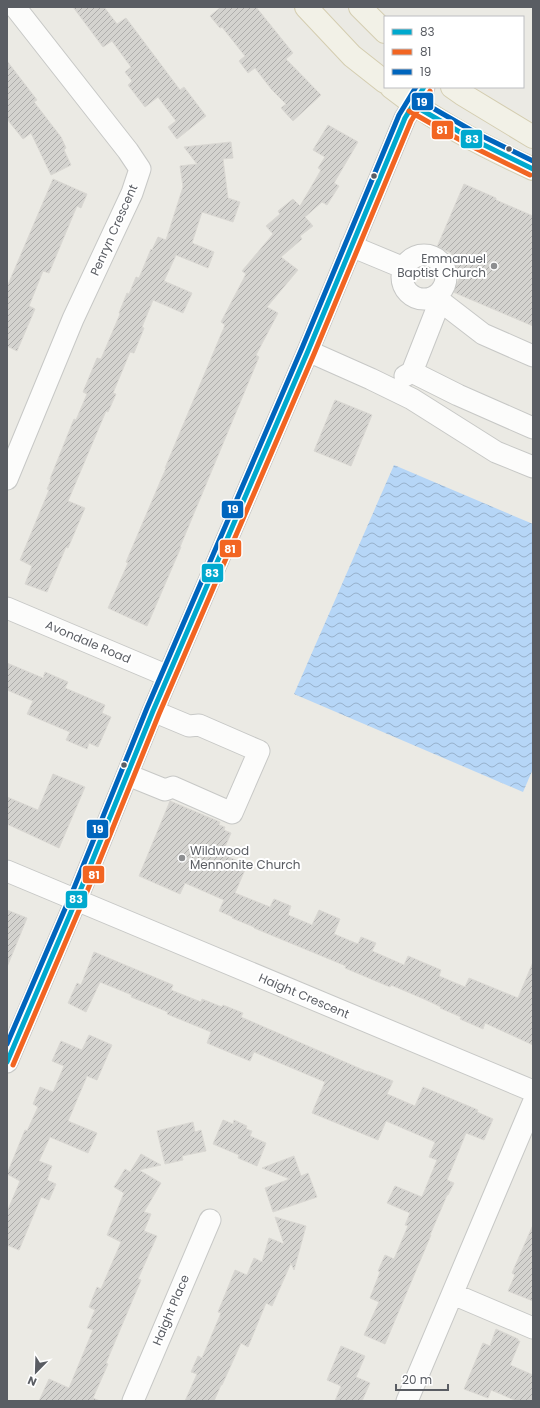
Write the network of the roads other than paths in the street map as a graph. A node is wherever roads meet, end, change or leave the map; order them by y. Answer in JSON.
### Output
{"nodes":[{"id":1,"x":15,"y":7,"type":"edge"},
{"id":2,"x":306,"y":7,"type":"edge"},
{"id":3,"x":360,"y":7,"type":"edge"},
{"id":4,"x":384,"y":31,"type":"edge"},
{"id":5,"x":384,"y":81,"type":"edge"},
{"id":6,"x":394,"y":88,"type":"edge"},
{"id":7,"x":453,"y":88,"type":"edge"},
{"id":8,"x":419,"y":96,"type":"edge"},
{"id":9,"x":533,"y":137,"type":"edge"},
{"id":10,"x":533,"y":169,"type":"edge"},
{"id":11,"x":351,"y":246,"type":"junction"},
{"id":12,"x":404,"y":268,"type":"junction"},
{"id":13,"x":437,"y":299,"type":"junction"},
{"id":14,"x":308,"y":351,"type":"junction"},
{"id":15,"x":533,"y":356,"type":"edge"},
{"id":16,"x":533,"y":428,"type":"edge"},
{"id":17,"x":533,"y":466,"type":"edge"},
{"id":18,"x":7,"y":479,"type":"edge"},
{"id":19,"x":7,"y":608,"type":"edge"},
{"id":20,"x":168,"y":676,"type":"junction"},
{"id":21,"x":153,"y":711,"type":"junction"},
{"id":22,"x":128,"y":775,"type":"junction"},
{"id":23,"x":7,"y":871,"type":"edge"},
{"id":24,"x":76,"y":900,"type":"junction"},
{"id":25,"x":7,"y":1062,"type":"edge"},
{"id":26,"x":533,"y":1091,"type":"edge"},
{"id":27,"x":533,"y":1103,"type":"edge"},
{"id":28,"x":210,"y":1220,"type":"dead end"},
{"id":29,"x":453,"y":1294,"type":"junction"},
{"id":30,"x":533,"y":1328,"type":"edge"},
{"id":31,"x":133,"y":1401,"type":"edge"},
{"id":32,"x":407,"y":1401,"type":"edge"}],
"edges":[{"from":1,"to":18,"type":"street","name":"Penryn Crescent"},
{"from":2,"to":5,"type":"main road"},
{"from":3,"to":4,"type":"main road"},
{"from":6,"to":8,"type":"main road"},
{"from":7,"to":9,"type":"main road"},
{"from":8,"to":10,"type":"main road"},
{"from":8,"to":11,"type":"street"},
{"from":11,"to":12,"type":"street"},
{"from":11,"to":14,"type":"street"},
{"from":12,"to":13,"type":"street"},
{"from":12,"to":13,"type":"street"},
{"from":13,"to":15,"type":"street"},
{"from":13,"to":16,"type":"street"},
{"from":14,"to":17,"type":"street"},
{"from":14,"to":20,"type":"street"},
{"from":19,"to":20,"type":"street","name":"Avondale Road"},
{"from":20,"to":21,"type":"street"},
{"from":21,"to":22,"type":"street"},
{"from":21,"to":22,"type":"street"},
{"from":22,"to":24,"type":"street"},
{"from":23,"to":24,"type":"street","name":"Haight Crescent"},
{"from":24,"to":25,"type":"street"},
{"from":24,"to":26,"type":"street","name":"Haight Crescent"},
{"from":27,"to":29,"type":"street"},
{"from":28,"to":31,"type":"street","name":"Haight Place"},
{"from":29,"to":30,"type":"street"},
{"from":29,"to":32,"type":"street"}]}
